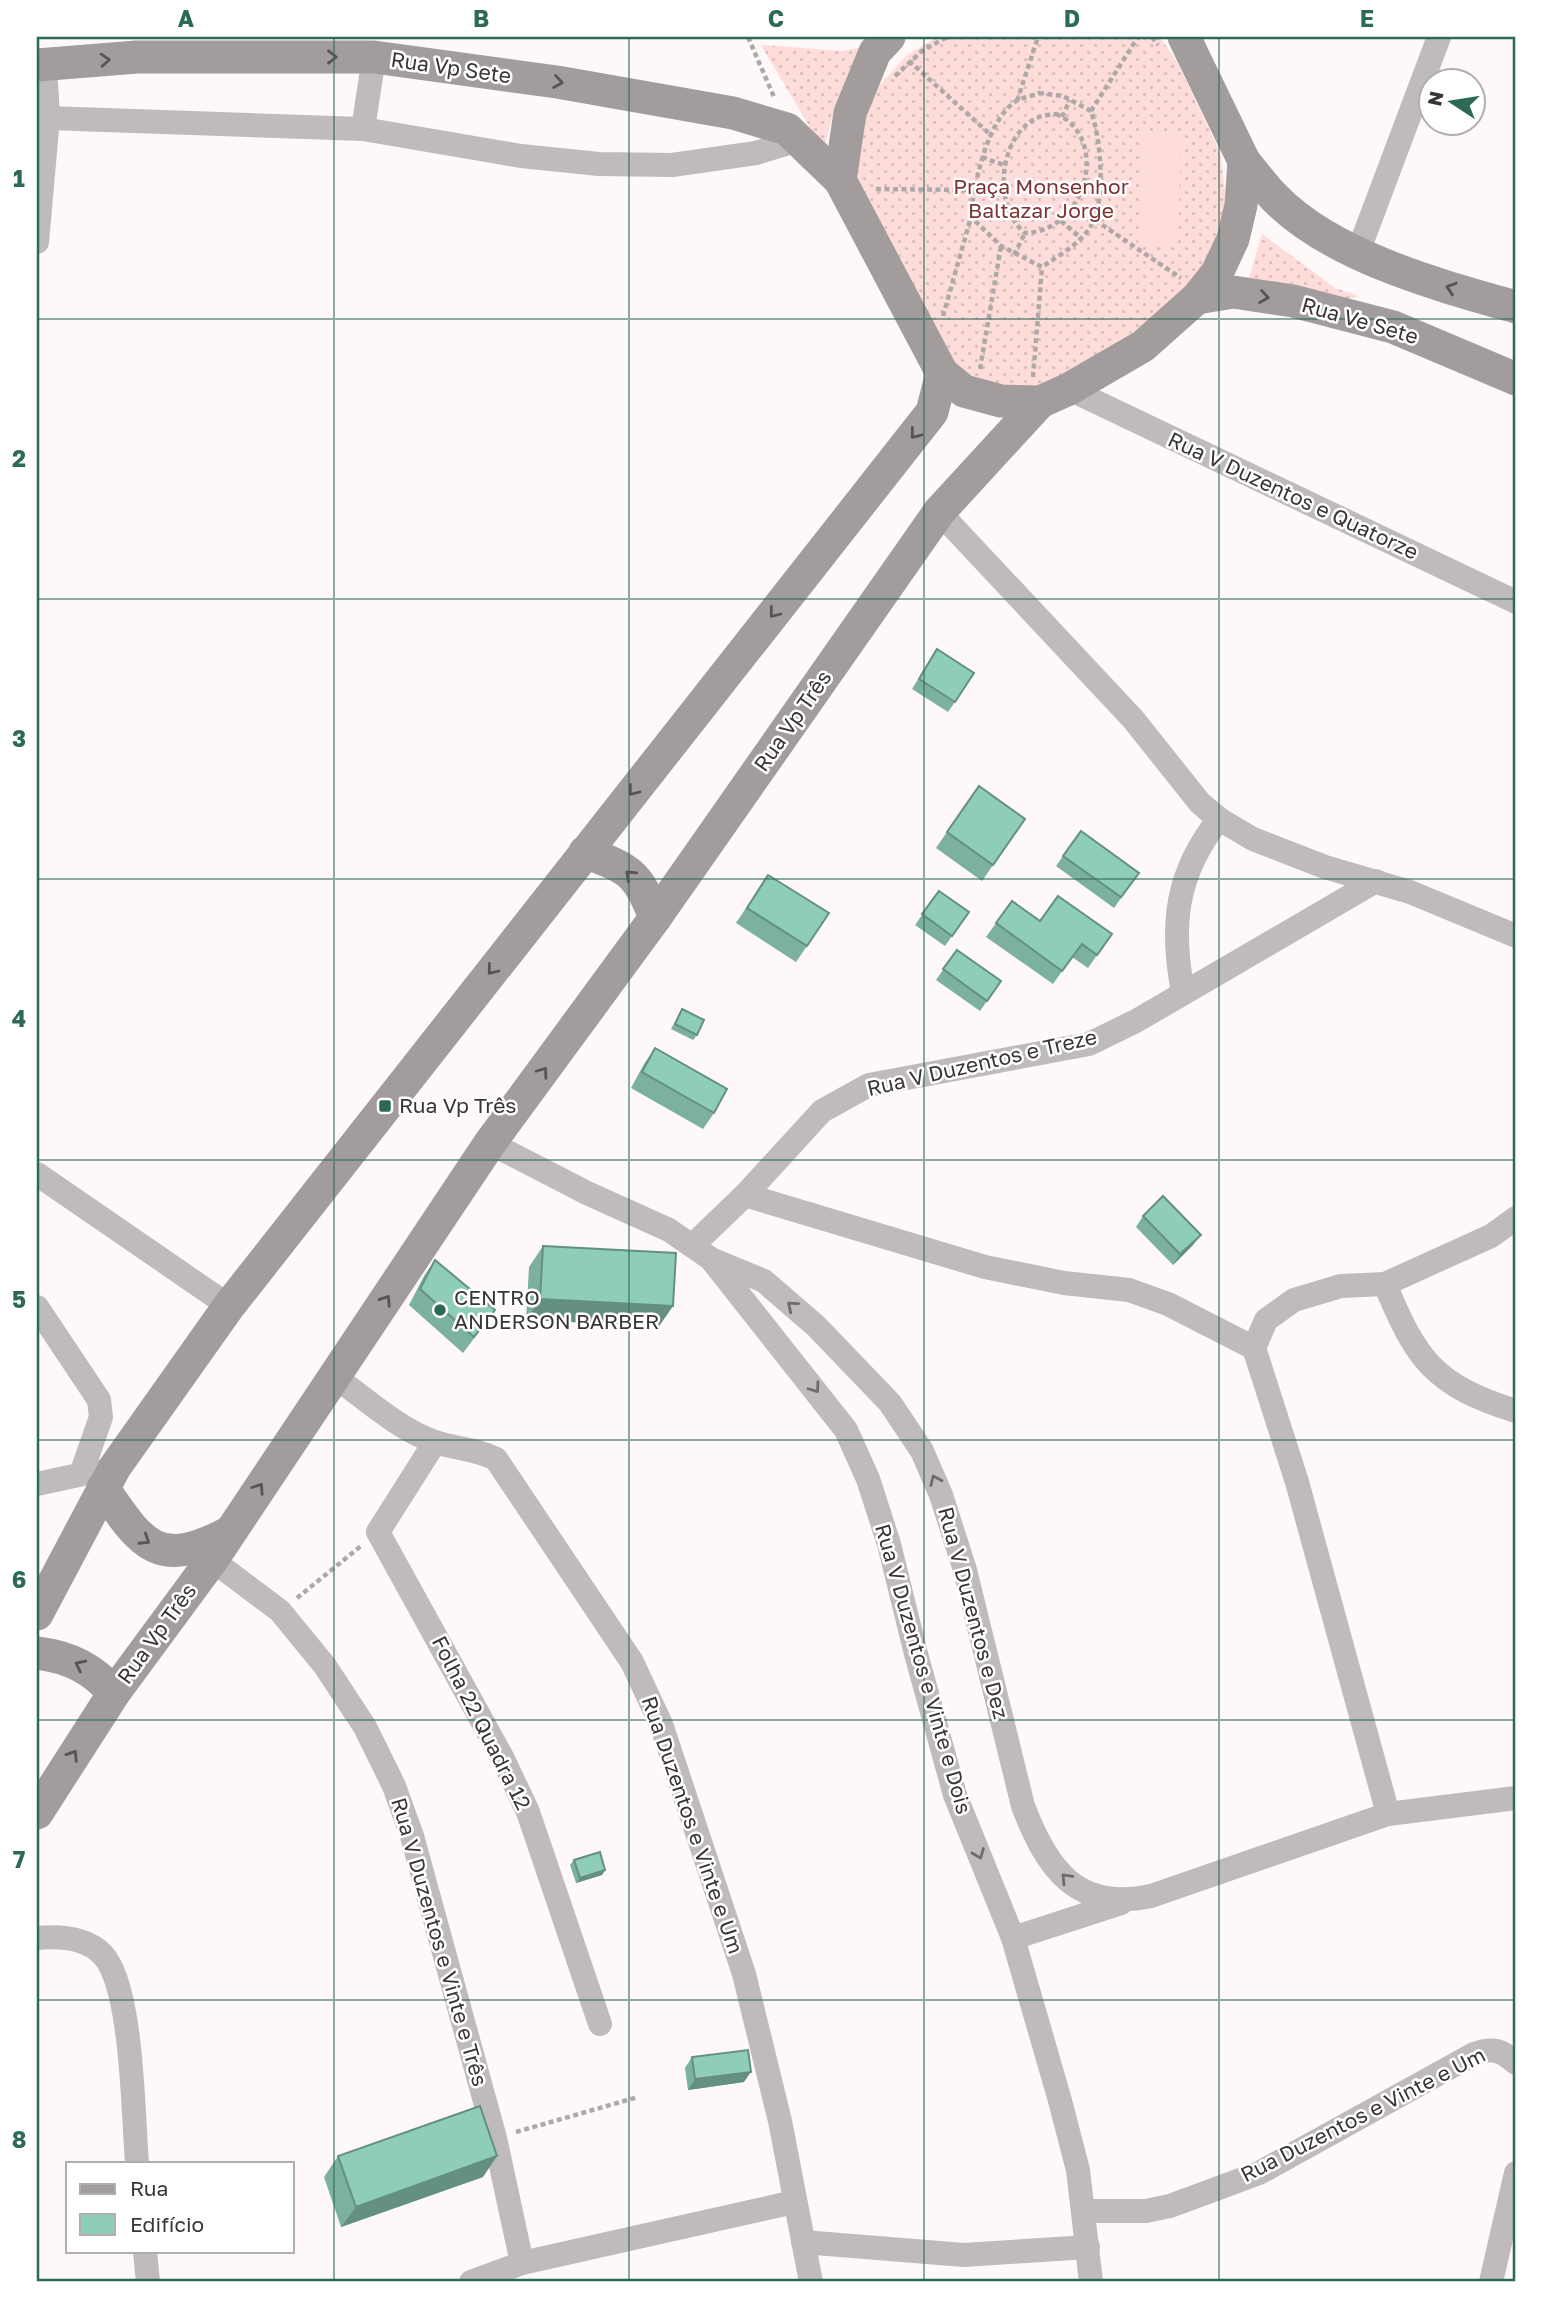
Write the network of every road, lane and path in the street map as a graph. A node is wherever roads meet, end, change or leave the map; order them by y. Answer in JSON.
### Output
{"nodes":[{"id":1,"x":748,"y":37,"type":"edge"},
{"id":2,"x":947,"y":37,"type":"edge"},
{"id":3,"x":1038,"y":37,"type":"edge"},
{"id":4,"x":1138,"y":37,"type":"edge"},
{"id":5,"x":1152,"y":37,"type":"edge"},
{"id":6,"x":1439,"y":37,"type":"edge"},
{"id":7,"x":1175,"y":46,"type":"edge"},
{"id":8,"x":899,"y":49,"type":"edge"},
{"id":9,"x":374,"y":57,"type":"junction"},
{"id":10,"x":41,"y":64,"type":"edge"},
{"id":11,"x":890,"y":83,"type":"dead end"},
{"id":12,"x":1070,"y":100,"type":"junction"},
{"id":13,"x":1017,"y":101,"type":"junction"},
{"id":14,"x":1091,"y":111,"type":"junction"},
{"id":15,"x":1062,"y":117,"type":"junction"},
{"id":16,"x":48,"y":118,"type":"junction"},
{"id":17,"x":363,"y":129,"type":"junction"},
{"id":18,"x":793,"y":134,"type":"junction"},
{"id":19,"x":992,"y":136,"type":"junction"},
{"id":20,"x":982,"y":157,"type":"junction"},
{"id":21,"x":1244,"y":161,"type":"junction"},
{"id":22,"x":1006,"y":166,"type":"junction"},
{"id":23,"x":840,"y":180,"type":"junction"},
{"id":24,"x":873,"y":189,"type":"dead end"},
{"id":25,"x":973,"y":190,"type":"junction"},
{"id":26,"x":971,"y":217,"type":"junction"},
{"id":27,"x":1095,"y":220,"type":"junction"},
{"id":28,"x":1061,"y":221,"type":"junction"},
{"id":29,"x":1025,"y":233,"type":"junction"},
{"id":30,"x":1081,"y":239,"type":"junction"},
{"id":31,"x":37,"y":240,"type":"edge"},
{"id":32,"x":1001,"y":246,"type":"junction"},
{"id":33,"x":1358,"y":252,"type":"junction"},
{"id":34,"x":1014,"y":254,"type":"junction"},
{"id":35,"x":1042,"y":267,"type":"junction"},
{"id":36,"x":1192,"y":290,"type":"junction"},
{"id":37,"x":1516,"y":307,"type":"edge"},
{"id":38,"x":940,"y":328,"type":"dead end"},
{"id":39,"x":1515,"y":369,"type":"edge"},
{"id":40,"x":979,"y":370,"type":"dead end"},
{"id":41,"x":942,"y":373,"type":"junction"},
{"id":42,"x":1047,"y":394,"type":"junction"},
{"id":43,"x":939,"y":512,"type":"junction"},
{"id":44,"x":1516,"y":602,"type":"edge"},
{"id":45,"x":1219,"y":819,"type":"junction"},
{"id":46,"x":585,"y":852,"type":"junction"},
{"id":47,"x":1376,"y":881,"type":"junction"},
{"id":48,"x":656,"y":918,"type":"junction"},
{"id":49,"x":1516,"y":936,"type":"edge"},
{"id":50,"x":1183,"y":992,"type":"junction"},
{"id":51,"x":490,"y":1143,"type":"junction"},
{"id":52,"x":40,"y":1181,"type":"edge"},
{"id":53,"x":745,"y":1195,"type":"junction"},
{"id":54,"x":1516,"y":1217,"type":"edge"},
{"id":55,"x":702,"y":1252,"type":"junction"},
{"id":56,"x":1385,"y":1284,"type":"junction"},
{"id":57,"x":229,"y":1306,"type":"junction"},
{"id":58,"x":37,"y":1307,"type":"edge"},
{"id":59,"x":1254,"y":1348,"type":"junction"},
{"id":60,"x":335,"y":1377,"type":"junction"},
{"id":61,"x":1516,"y":1411,"type":"edge"},
{"id":62,"x":435,"y":1441,"type":"junction"},
{"id":63,"x":100,"y":1476,"type":"junction"},
{"id":64,"x":37,"y":1484,"type":"edge"},
{"id":65,"x":378,"y":1532,"type":"junction"},
{"id":66,"x":220,"y":1547,"type":"junction"},
{"id":67,"x":280,"y":1611,"type":"junction"},
{"id":68,"x":37,"y":1614,"type":"edge"},
{"id":69,"x":37,"y":1653,"type":"edge"},
{"id":70,"x":114,"y":1693,"type":"junction"},
{"id":71,"x":1516,"y":1798,"type":"edge"},
{"id":72,"x":37,"y":1813,"type":"edge"},
{"id":73,"x":1388,"y":1814,"type":"junction"},
{"id":74,"x":1128,"y":1901,"type":"junction"},
{"id":75,"x":37,"y":1938,"type":"edge"},
{"id":76,"x":1013,"y":1938,"type":"junction"},
{"id":77,"x":600,"y":2024,"type":"dead end"},
{"id":78,"x":1516,"y":2063,"type":"edge"},
{"id":79,"x":638,"y":2097,"type":"dead end"},
{"id":80,"x":495,"y":2138,"type":"junction"},
{"id":81,"x":137,"y":2162,"type":"edge"},
{"id":82,"x":1516,"y":2173,"type":"edge"},
{"id":83,"x":794,"y":2202,"type":"junction"},
{"id":84,"x":1084,"y":2211,"type":"junction"},
{"id":85,"x":803,"y":2242,"type":"junction"},
{"id":86,"x":1088,"y":2246,"type":"junction"},
{"id":87,"x":145,"y":2252,"type":"edge"},
{"id":88,"x":522,"y":2263,"type":"junction"},
{"id":89,"x":148,"y":2282,"type":"edge"},
{"id":90,"x":471,"y":2282,"type":"edge"},
{"id":91,"x":811,"y":2282,"type":"edge"},
{"id":92,"x":1091,"y":2282,"type":"edge"},
{"id":93,"x":1491,"y":2282,"type":"edge"}],
"edges":[{"from":1,"to":18,"type":"path"},
{"from":2,"to":8,"type":"path"},
{"from":3,"to":13,"type":"path"},
{"from":4,"to":14,"type":"path"},
{"from":5,"to":7,"type":"path"},
{"from":6,"to":33,"type":"street"},
{"from":7,"to":21,"type":"main road"},
{"from":8,"to":11,"type":"path"},
{"from":8,"to":19,"type":"path"},
{"from":8,"to":23,"type":"main road"},
{"from":10,"to":9,"type":"main road","name":"Rua Vp Sete","one_way":true},
{"from":9,"to":17,"type":"street"},
{"from":9,"to":18,"type":"main road","name":"Rua Vp Sete","one_way":true},
{"from":10,"to":16,"type":"street"},
{"from":12,"to":13,"type":"path"},
{"from":12,"to":14,"type":"path"},
{"from":12,"to":15,"type":"path"},
{"from":13,"to":19,"type":"path"},
{"from":14,"to":27,"type":"path"},
{"from":15,"to":22,"type":"path"},
{"from":15,"to":28,"type":"path"},
{"from":16,"to":17,"type":"street"},
{"from":16,"to":31,"type":"street"},
{"from":17,"to":18,"type":"street"},
{"from":18,"to":23,"type":"main road","name":"Rua Vp Sete"},
{"from":19,"to":20,"type":"path"},
{"from":20,"to":22,"type":"path"},
{"from":20,"to":25,"type":"path"},
{"from":21,"to":33,"type":"main road"},
{"from":21,"to":36,"type":"main road"},
{"from":22,"to":29,"type":"path"},
{"from":23,"to":41,"type":"main road","name":"Rua Vp Sete"},
{"from":24,"to":25,"type":"path"},
{"from":25,"to":26,"type":"path"},
{"from":26,"to":32,"type":"path"},
{"from":26,"to":38,"type":"path"},
{"from":27,"to":30,"type":"path"},
{"from":27,"to":36,"type":"path"},
{"from":28,"to":29,"type":"path"},
{"from":28,"to":30,"type":"path"},
{"from":29,"to":34,"type":"path"},
{"from":30,"to":35,"type":"path"},
{"from":32,"to":34,"type":"path"},
{"from":32,"to":40,"type":"path"},
{"from":37,"to":33,"type":"main road","one_way":true},
{"from":34,"to":35,"type":"path"},
{"from":35,"to":42,"type":"path"},
{"from":36,"to":39,"type":"main road","name":"Rua Ve Sete","one_way":true},
{"from":36,"to":42,"type":"main road"},
{"from":41,"to":42,"type":"main road"},
{"from":41,"to":46,"type":"main road","one_way":true},
{"from":42,"to":43,"type":"main road","name":"Rua Vp Três"},
{"from":42,"to":44,"type":"street","name":"Rua V Duzentos e Quatorze"},
{"from":43,"to":45,"type":"street"},
{"from":43,"to":48,"type":"main road","name":"Rua Vp Três"},
{"from":45,"to":47,"type":"street"},
{"from":45,"to":50,"type":"street"},
{"from":48,"to":46,"type":"main road","one_way":true},
{"from":46,"to":57,"type":"main road","one_way":true},
{"from":47,"to":49,"type":"street"},
{"from":47,"to":50,"type":"street","name":"Rua V Duzentos e Treze"},
{"from":51,"to":48,"type":"main road","name":"Rua Vp Três","one_way":true},
{"from":50,"to":53,"type":"street","name":"Rua V Duzentos e Treze"},
{"from":51,"to":55,"type":"street","name":"Rua V Duzentos e Dez"},
{"from":60,"to":51,"type":"main road","name":"Rua Vp Três","one_way":true},
{"from":52,"to":57,"type":"street"},
{"from":53,"to":55,"type":"street","name":"Rua V Duzentos e Treze"},
{"from":53,"to":59,"type":"street"},
{"from":54,"to":56,"type":"street"},
{"from":74,"to":55,"type":"street","name":"Rua V Duzentos e Dez","one_way":true},
{"from":55,"to":76,"type":"street","name":"Rua V Duzentos e Vinte e Dois","one_way":true},
{"from":56,"to":59,"type":"street"},
{"from":56,"to":61,"type":"street"},
{"from":57,"to":63,"type":"main road"},
{"from":58,"to":63,"type":"street"},
{"from":59,"to":73,"type":"street"},
{"from":60,"to":62,"type":"street","name":"Rua Duzentos e Vinte e Um"},
{"from":66,"to":60,"type":"main road","name":"Rua Vp Três","one_way":true},
{"from":62,"to":65,"type":"street"},
{"from":62,"to":83,"type":"street","name":"Rua Duzentos e Vinte e Um"},
{"from":63,"to":64,"type":"street"},
{"from":63,"to":66,"type":"main road","one_way":true},
{"from":63,"to":68,"type":"main road"},
{"from":65,"to":67,"type":"path"},
{"from":65,"to":77,"type":"street","name":"Folha 22 Quadra 12"},
{"from":66,"to":67,"type":"street","name":"Rua V Duzentos e Vinte e Três"},
{"from":66,"to":70,"type":"main road","name":"Rua Vp Três"},
{"from":67,"to":80,"type":"street","name":"Rua V Duzentos e Vinte e Três"},
{"from":70,"to":69,"type":"main road","one_way":true},
{"from":72,"to":70,"type":"main road","name":"Rua Vp Três","one_way":true},
{"from":71,"to":73,"type":"street","name":"Rua V Duzentos e Dez"},
{"from":73,"to":74,"type":"street","name":"Rua V Duzentos e Dez"},
{"from":74,"to":76,"type":"street"},
{"from":75,"to":81,"type":"street"},
{"from":76,"to":84,"type":"street","name":"Rua V Duzentos e Vinte e Dois"},
{"from":78,"to":84,"type":"street","name":"Rua Duzentos e Vinte e Um"},
{"from":79,"to":80,"type":"path"},
{"from":80,"to":88,"type":"street","name":"Rua V Duzentos e Vinte e Três"},
{"from":82,"to":93,"type":"street"},
{"from":83,"to":85,"type":"street","name":"Rua Duzentos e Vinte e Um"},
{"from":83,"to":88,"type":"street"},
{"from":84,"to":86,"type":"street","name":"Rua V Duzentos e Vinte e Dois"},
{"from":85,"to":86,"type":"street"},
{"from":85,"to":91,"type":"street","name":"Rua Duzentos e Vinte e Um"},
{"from":86,"to":92,"type":"street","name":"Rua V Duzentos e Vinte e Dois"},
{"from":87,"to":89,"type":"street"},
{"from":88,"to":90,"type":"street"}]}
